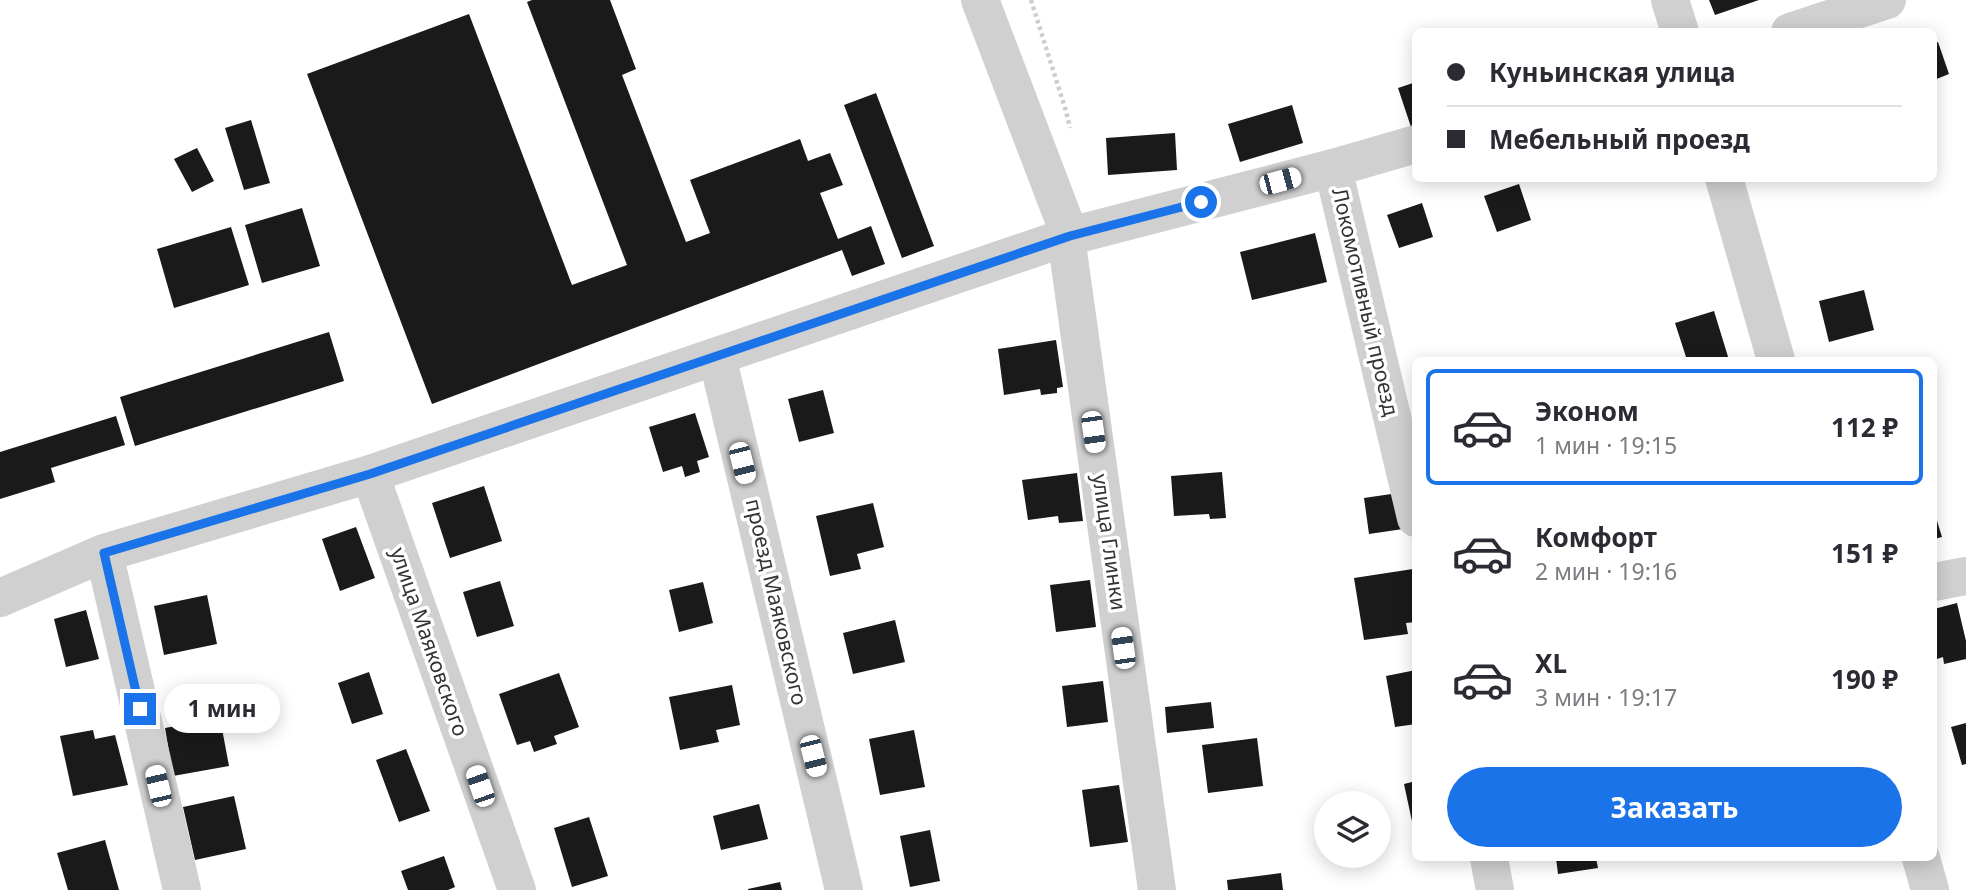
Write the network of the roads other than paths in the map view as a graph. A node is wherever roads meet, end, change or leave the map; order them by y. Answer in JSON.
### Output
{"nodes":[{"id":1,"x":981,"y":0,"type":"edge"},
{"id":2,"x":1670,"y":0,"type":"edge"},
{"id":3,"x":1887,"y":0,"type":"edge"},
{"id":4,"x":1679,"y":28,"type":"edge"},
{"id":5,"x":1802,"y":28,"type":"edge"},
{"id":6,"x":1412,"y":145,"type":"edge"},
{"id":7,"x":1333,"y":168,"type":"junction"},
{"id":8,"x":1725,"y":182,"type":"edge"},
{"id":9,"x":1070,"y":236,"type":"junction"},
{"id":10,"x":717,"y":356,"type":"junction"},
{"id":11,"x":1775,"y":357,"type":"edge"},
{"id":12,"x":370,"y":474,"type":"junction"},
{"id":13,"x":1412,"y":501,"type":"edge"},
{"id":14,"x":104,"y":553,"type":"junction"},
{"id":15,"x":1966,"y":576,"type":"edge"},
{"id":16,"x":1937,"y":581,"type":"edge"},
{"id":17,"x":0,"y":598,"type":"edge"},
{"id":18,"x":1490,"y":861,"type":"edge"},
{"id":19,"x":1922,"y":861,"type":"edge"},
{"id":20,"x":182,"y":890,"type":"edge"},
{"id":21,"x":517,"y":890,"type":"edge"},
{"id":22,"x":845,"y":890,"type":"edge"},
{"id":23,"x":1157,"y":890,"type":"edge"},
{"id":24,"x":1495,"y":890,"type":"edge"},
{"id":25,"x":1930,"y":890,"type":"edge"}],
"edges":[{"from":1,"to":9,"type":"street","name":"улица Глинки"},
{"from":2,"to":4,"type":"street"},
{"from":3,"to":5,"type":"street"},
{"from":6,"to":7,"type":"street"},
{"from":7,"to":9,"type":"street"},
{"from":7,"to":13,"type":"street","name":"Локомотивный проезд"},
{"from":8,"to":11,"type":"street"},
{"from":9,"to":10,"type":"street"},
{"from":9,"to":23,"type":"street","name":"улица Глинки"},
{"from":10,"to":12,"type":"street"},
{"from":10,"to":22,"type":"street","name":"проезд Маяковского"},
{"from":12,"to":14,"type":"street"},
{"from":12,"to":21,"type":"street","name":"улица Маяковского"},
{"from":14,"to":17,"type":"street"},
{"from":14,"to":20,"type":"street"},
{"from":15,"to":16,"type":"street"},
{"from":18,"to":24,"type":"street"},
{"from":19,"to":25,"type":"street"}]}
